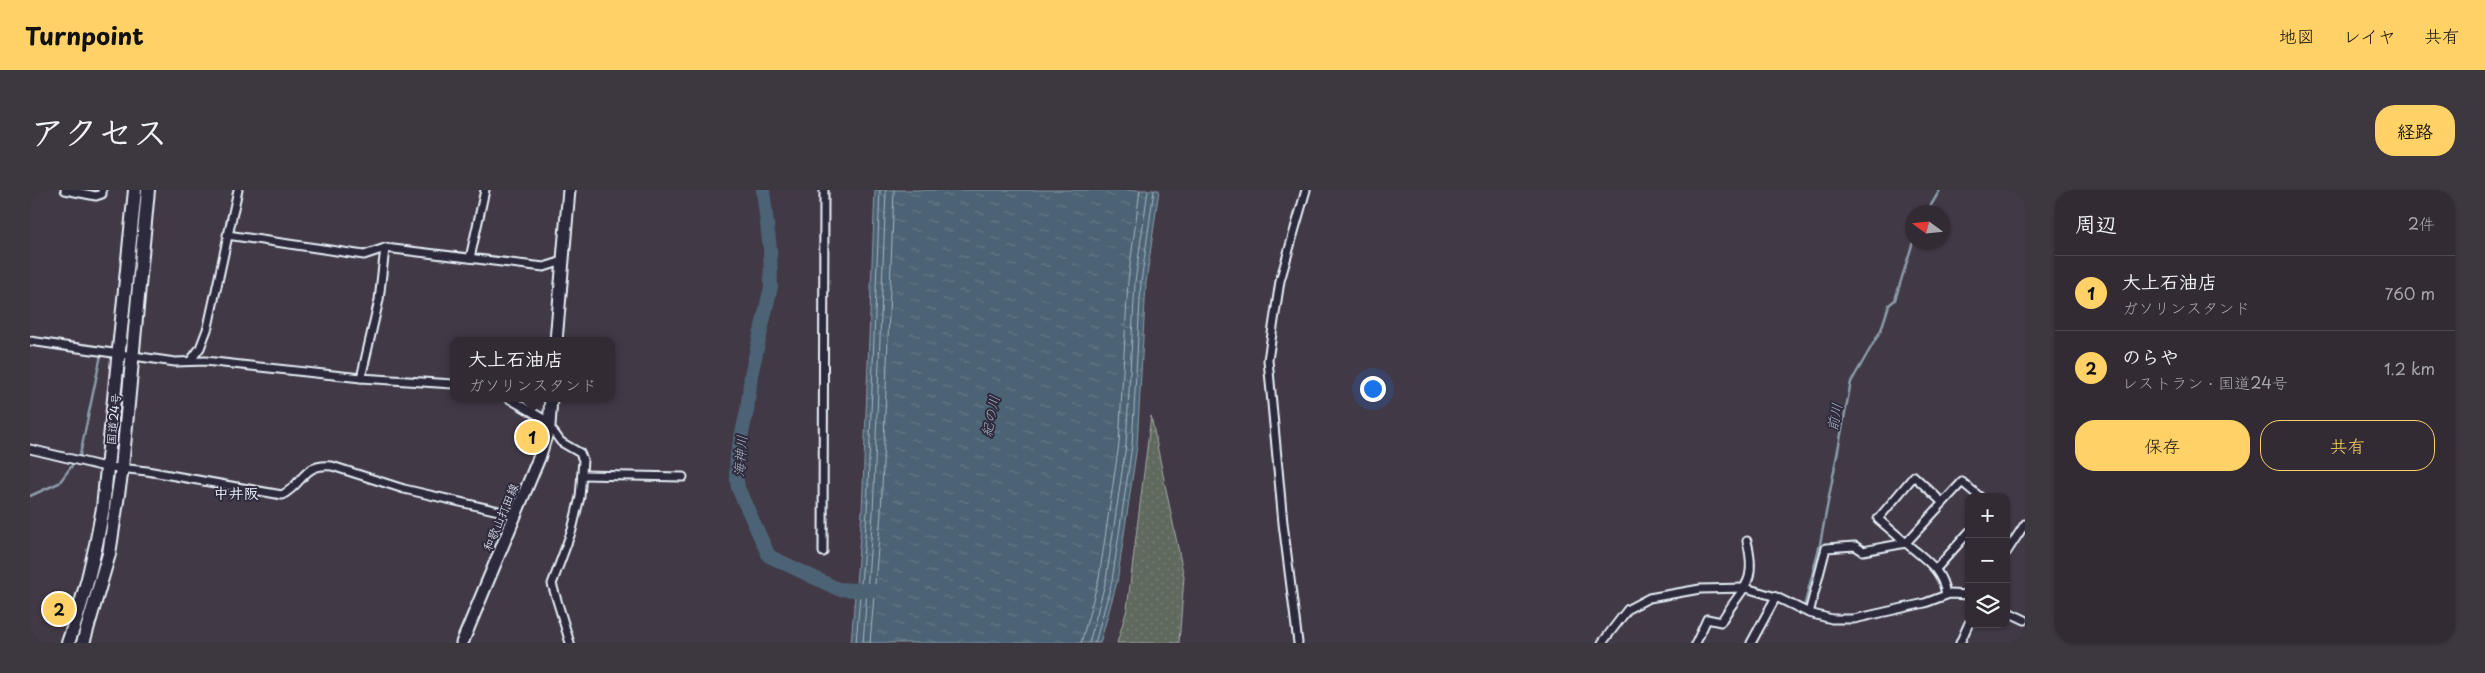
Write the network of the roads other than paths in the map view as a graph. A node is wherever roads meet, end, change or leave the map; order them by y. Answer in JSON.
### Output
{"nodes":[{"id":1,"x":65,"y":190,"type":"edge"},
{"id":2,"x":102,"y":190,"type":"edge"},
{"id":3,"x":135,"y":190,"type":"edge"},
{"id":4,"x":148,"y":190,"type":"edge"},
{"id":5,"x":238,"y":190,"type":"edge"},
{"id":6,"x":485,"y":190,"type":"edge"},
{"id":7,"x":569,"y":190,"type":"edge"},
{"id":8,"x":824,"y":190,"type":"edge"},
{"id":9,"x":1306,"y":190,"type":"edge"},
{"id":10,"x":227,"y":235,"type":"junction"},
{"id":11,"x":385,"y":248,"type":"junction"},
{"id":12,"x":470,"y":258,"type":"junction"},
{"id":13,"x":563,"y":261,"type":"junction"},
{"id":14,"x":556,"y":337,"type":"edge"},
{"id":15,"x":30,"y":341,"type":"edge"},
{"id":16,"x":120,"y":352,"type":"junction"},
{"id":17,"x":133,"y":358,"type":"junction"},
{"id":18,"x":192,"y":360,"type":"junction"},
{"id":19,"x":361,"y":378,"type":"junction"},
{"id":20,"x":450,"y":384,"type":"edge"},
{"id":21,"x":514,"y":402,"type":"edge"},
{"id":22,"x":551,"y":402,"type":"edge"},
{"id":23,"x":549,"y":424,"type":"junction"},
{"id":24,"x":30,"y":449,"type":"edge"},
{"id":25,"x":108,"y":466,"type":"junction"},
{"id":26,"x":122,"y":468,"type":"junction"},
{"id":27,"x":582,"y":475,"type":"junction"},
{"id":28,"x":683,"y":477,"type":"dead end"},
{"id":29,"x":1975,"y":493,"type":"edge"},
{"id":30,"x":1943,"y":503,"type":"junction"},
{"id":31,"x":516,"y":515,"type":"junction"},
{"id":32,"x":2025,"y":524,"type":"edge"},
{"id":33,"x":1965,"y":536,"type":"edge"},
{"id":34,"x":1747,"y":541,"type":"dead end"},
{"id":35,"x":1906,"y":543,"type":"junction"},
{"id":36,"x":2010,"y":547,"type":"edge"},
{"id":37,"x":823,"y":552,"type":"dead end"},
{"id":38,"x":1936,"y":569,"type":"junction"},
{"id":39,"x":1746,"y":588,"type":"junction"},
{"id":40,"x":1965,"y":594,"type":"edge"},
{"id":41,"x":1946,"y":595,"type":"junction"},
{"id":42,"x":1776,"y":597,"type":"junction"},
{"id":43,"x":1809,"y":613,"type":"junction"},
{"id":44,"x":2010,"y":614,"type":"edge"},
{"id":45,"x":2025,"y":620,"type":"edge"},
{"id":46,"x":1967,"y":628,"type":"edge"},
{"id":47,"x":68,"y":643,"type":"edge"},
{"id":48,"x":82,"y":643,"type":"edge"},
{"id":49,"x":462,"y":643,"type":"edge"},
{"id":50,"x":570,"y":643,"type":"edge"},
{"id":51,"x":1298,"y":643,"type":"edge"},
{"id":52,"x":1602,"y":643,"type":"edge"},
{"id":53,"x":1696,"y":643,"type":"edge"},
{"id":54,"x":1751,"y":643,"type":"edge"},
{"id":55,"x":1960,"y":643,"type":"edge"}],
"edges":[{"from":1,"to":2,"type":"street"},
{"from":3,"to":16,"type":"highway","name":"国道24号"},
{"from":4,"to":17,"type":"highway","name":"国道24号"},
{"from":5,"to":10,"type":"street"},
{"from":6,"to":12,"type":"street"},
{"from":7,"to":13,"type":"main road"},
{"from":8,"to":37,"type":"street"},
{"from":9,"to":51,"type":"street"},
{"from":10,"to":11,"type":"street"},
{"from":10,"to":18,"type":"street"},
{"from":11,"to":12,"type":"street"},
{"from":11,"to":19,"type":"street"},
{"from":12,"to":13,"type":"street"},
{"from":13,"to":14,"type":"main road"},
{"from":15,"to":16,"type":"street"},
{"from":16,"to":17,"type":"street"},
{"from":16,"to":25,"type":"highway","name":"国道24号"},
{"from":17,"to":18,"type":"street"},
{"from":17,"to":26,"type":"highway","name":"国道24号"},
{"from":18,"to":19,"type":"street"},
{"from":19,"to":20,"type":"street"},
{"from":21,"to":23,"type":"street"},
{"from":22,"to":23,"type":"main road","name":"和歌山打田線"},
{"from":23,"to":27,"type":"street"},
{"from":23,"to":31,"type":"main road","name":"和歌山打田線"},
{"from":24,"to":25,"type":"street"},
{"from":25,"to":26,"type":"street"},
{"from":25,"to":47,"type":"highway","name":"国道24号"},
{"from":26,"to":31,"type":"street"},
{"from":26,"to":48,"type":"highway","name":"国道24号"},
{"from":27,"to":28,"type":"street"},
{"from":27,"to":50,"type":"street"},
{"from":29,"to":30,"type":"street"},
{"from":30,"to":35,"type":"street"},
{"from":30,"to":35,"type":"street"},
{"from":31,"to":49,"type":"main road","name":"和歌山打田線"},
{"from":32,"to":36,"type":"street"},
{"from":33,"to":38,"type":"street"},
{"from":34,"to":39,"type":"street"},
{"from":35,"to":38,"type":"street"},
{"from":35,"to":43,"type":"street"},
{"from":38,"to":41,"type":"street"},
{"from":39,"to":42,"type":"street"},
{"from":39,"to":52,"type":"street"},
{"from":39,"to":53,"type":"street"},
{"from":40,"to":41,"type":"street"},
{"from":41,"to":43,"type":"street"},
{"from":42,"to":43,"type":"street"},
{"from":42,"to":54,"type":"street"},
{"from":44,"to":45,"type":"street"},
{"from":46,"to":55,"type":"street"}]}
